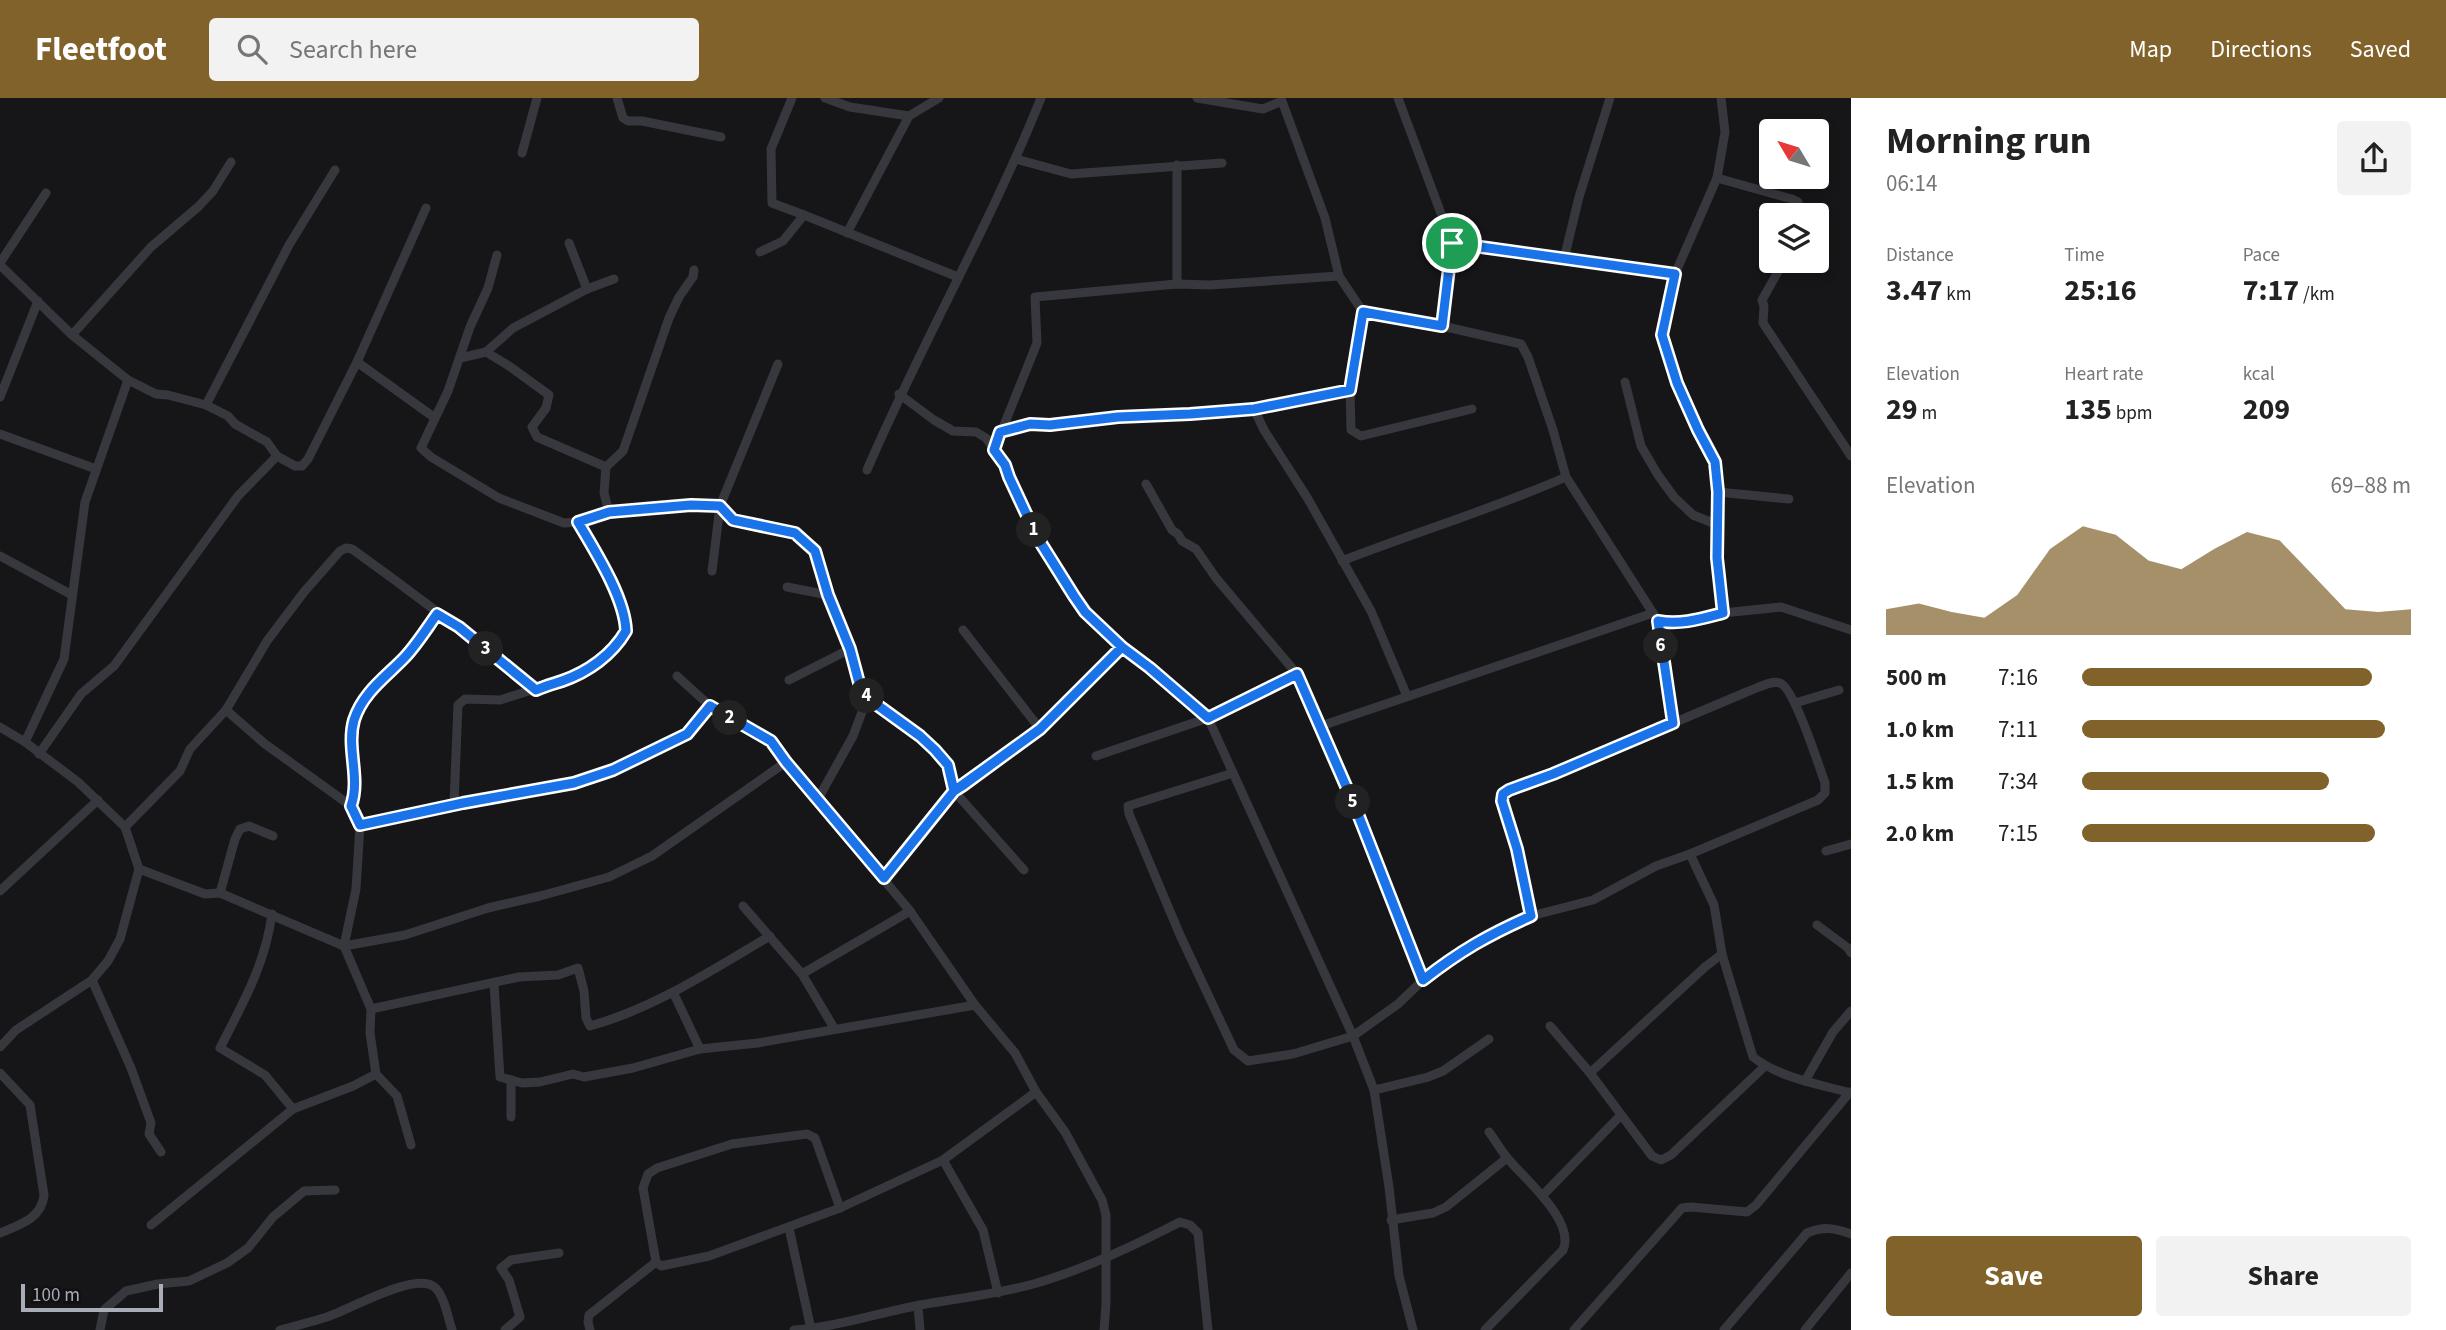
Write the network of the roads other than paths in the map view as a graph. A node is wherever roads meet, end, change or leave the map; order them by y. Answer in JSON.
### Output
{"nodes":[{"id":1,"x":537,"y":98,"type":"edge"},
{"id":2,"x":617,"y":98,"type":"edge"},
{"id":3,"x":792,"y":98,"type":"edge"},
{"id":4,"x":825,"y":98,"type":"edge"},
{"id":5,"x":939,"y":98,"type":"edge"},
{"id":6,"x":1041,"y":98,"type":"edge"},
{"id":7,"x":1197,"y":98,"type":"edge"},
{"id":8,"x":1398,"y":98,"type":"edge"},
{"id":9,"x":1610,"y":98,"type":"edge"},
{"id":10,"x":1721,"y":98,"type":"edge"},
{"id":11,"x":1282,"y":100,"type":"edge"},
{"id":12,"x":909,"y":116,"type":"junction"},
{"id":13,"x":721,"y":137,"type":"dead end"},
{"id":14,"x":522,"y":153,"type":"dead end"},
{"id":15,"x":1016,"y":159,"type":"junction"},
{"id":16,"x":232,"y":162,"type":"dead end"},
{"id":17,"x":1222,"y":163,"type":"dead end"},
{"id":18,"x":1177,"y":165,"type":"junction"},
{"id":19,"x":335,"y":170,"type":"dead end"},
{"id":20,"x":1717,"y":178,"type":"junction"},
{"id":21,"x":46,"y":193,"type":"dead end"},
{"id":22,"x":1798,"y":203,"type":"edge"},
{"id":23,"x":426,"y":208,"type":"dead end"},
{"id":24,"x":804,"y":215,"type":"junction"},
{"id":25,"x":847,"y":233,"type":"junction"},
{"id":26,"x":569,"y":243,"type":"dead end"},
{"id":27,"x":1452,"y":243,"type":"junction"},
{"id":28,"x":760,"y":252,"type":"dead end"},
{"id":29,"x":497,"y":255,"type":"dead end"},
{"id":30,"x":1564,"y":259,"type":"junction"},
{"id":31,"x":0,"y":264,"type":"edge"},
{"id":32,"x":694,"y":270,"type":"dead end"},
{"id":33,"x":1777,"y":273,"type":"edge"},
{"id":34,"x":1675,"y":274,"type":"junction"},
{"id":35,"x":958,"y":276,"type":"junction"},
{"id":36,"x":1339,"y":276,"type":"junction"},
{"id":37,"x":614,"y":279,"type":"dead end"},
{"id":38,"x":1177,"y":284,"type":"junction"},
{"id":39,"x":587,"y":289,"type":"junction"},
{"id":40,"x":38,"y":301,"type":"junction"},
{"id":41,"x":1363,"y":312,"type":"junction"},
{"id":42,"x":1442,"y":326,"type":"junction"},
{"id":43,"x":72,"y":335,"type":"junction"},
{"id":44,"x":486,"y":352,"type":"junction"},
{"id":45,"x":460,"y":358,"type":"junction"},
{"id":46,"x":357,"y":362,"type":"junction"},
{"id":47,"x":778,"y":364,"type":"dead end"},
{"id":48,"x":128,"y":380,"type":"junction"},
{"id":49,"x":1625,"y":382,"type":"dead end"},
{"id":50,"x":1350,"y":390,"type":"junction"},
{"id":51,"x":899,"y":394,"type":"junction"},
{"id":52,"x":0,"y":397,"type":"edge"},
{"id":53,"x":206,"y":405,"type":"junction"},
{"id":54,"x":1254,"y":409,"type":"junction"},
{"id":55,"x":1472,"y":409,"type":"dead end"},
{"id":56,"x":435,"y":418,"type":"junction"},
{"id":57,"x":1000,"y":432,"type":"junction"},
{"id":58,"x":0,"y":434,"type":"edge"},
{"id":59,"x":994,"y":450,"type":"junction"},
{"id":60,"x":277,"y":456,"type":"junction"},
{"id":61,"x":1851,"y":456,"type":"edge"},
{"id":62,"x":606,"y":467,"type":"junction"},
{"id":63,"x":96,"y":469,"type":"junction"},
{"id":64,"x":867,"y":470,"type":"dead end"},
{"id":65,"x":1566,"y":477,"type":"junction"},
{"id":66,"x":1146,"y":484,"type":"dead end"},
{"id":67,"x":1718,"y":492,"type":"junction"},
{"id":68,"x":1789,"y":499,"type":"dead end"},
{"id":69,"x":720,"y":506,"type":"junction"},
{"id":70,"x":609,"y":512,"type":"junction"},
{"id":71,"x":578,"y":522,"type":"junction"},
{"id":72,"x":1718,"y":524,"type":"junction"},
{"id":73,"x":0,"y":556,"type":"edge"},
{"id":74,"x":1342,"y":561,"type":"junction"},
{"id":75,"x":712,"y":571,"type":"dead end"},
{"id":76,"x":787,"y":587,"type":"dead end"},
{"id":77,"x":72,"y":595,"type":"junction"},
{"id":78,"x":828,"y":595,"type":"junction"},
{"id":79,"x":1723,"y":613,"type":"junction"},
{"id":80,"x":437,"y":614,"type":"junction"},
{"id":81,"x":1655,"y":617,"type":"junction"},
{"id":82,"x":963,"y":630,"type":"dead end"},
{"id":83,"x":1851,"y":630,"type":"edge"},
{"id":84,"x":1122,"y":647,"type":"junction"},
{"id":85,"x":850,"y":649,"type":"junction"},
{"id":86,"x":1297,"y":674,"type":"junction"},
{"id":87,"x":677,"y":676,"type":"dead end"},
{"id":88,"x":789,"y":680,"type":"dead end"},
{"id":89,"x":536,"y":690,"type":"junction"},
{"id":90,"x":1839,"y":691,"type":"dead end"},
{"id":91,"x":868,"y":696,"type":"junction"},
{"id":92,"x":1407,"y":696,"type":"junction"},
{"id":93,"x":1795,"y":703,"type":"junction"},
{"id":94,"x":710,"y":706,"type":"junction"},
{"id":95,"x":226,"y":709,"type":"junction"},
{"id":96,"x":1208,"y":718,"type":"junction"},
{"id":97,"x":1673,"y":723,"type":"junction"},
{"id":98,"x":1321,"y":726,"type":"junction"},
{"id":99,"x":0,"y":727,"type":"edge"},
{"id":100,"x":1040,"y":729,"type":"junction"},
{"id":101,"x":25,"y":742,"type":"junction"},
{"id":102,"x":39,"y":754,"type":"junction"},
{"id":103,"x":1096,"y":756,"type":"dead end"},
{"id":104,"x":786,"y":762,"type":"junction"},
{"id":105,"x":1233,"y":773,"type":"junction"},
{"id":106,"x":954,"y":791,"type":"junction"},
{"id":107,"x":818,"y":799,"type":"junction"},
{"id":108,"x":98,"y":800,"type":"junction"},
{"id":109,"x":454,"y":804,"type":"junction"},
{"id":110,"x":351,"y":806,"type":"junction"},
{"id":111,"x":360,"y":825,"type":"junction"},
{"id":112,"x":125,"y":827,"type":"junction"},
{"id":113,"x":272,"y":836,"type":"dead end"},
{"id":114,"x":1851,"y":844,"type":"edge"},
{"id":115,"x":1826,"y":851,"type":"dead end"},
{"id":116,"x":1690,"y":855,"type":"junction"},
{"id":117,"x":139,"y":869,"type":"junction"},
{"id":118,"x":1024,"y":870,"type":"dead end"},
{"id":119,"x":884,"y":878,"type":"junction"},
{"id":120,"x":0,"y":891,"type":"edge"},
{"id":121,"x":220,"y":893,"type":"junction"},
{"id":122,"x":743,"y":906,"type":"dead end"},
{"id":123,"x":910,"y":911,"type":"junction"},
{"id":124,"x":272,"y":914,"type":"junction"},
{"id":125,"x":1531,"y":916,"type":"junction"},
{"id":126,"x":1817,"y":925,"type":"dead end"},
{"id":127,"x":769,"y":936,"type":"junction"},
{"id":128,"x":344,"y":946,"type":"junction"},
{"id":129,"x":1851,"y":953,"type":"edge"},
{"id":130,"x":1723,"y":954,"type":"junction"},
{"id":131,"x":802,"y":974,"type":"junction"},
{"id":132,"x":92,"y":980,"type":"junction"},
{"id":133,"x":1423,"y":980,"type":"junction"},
{"id":134,"x":494,"y":984,"type":"junction"},
{"id":135,"x":673,"y":992,"type":"junction"},
{"id":136,"x":975,"y":1005,"type":"junction"},
{"id":137,"x":371,"y":1009,"type":"junction"},
{"id":138,"x":1851,"y":1011,"type":"edge"},
{"id":139,"x":1550,"y":1026,"type":"dead end"},
{"id":140,"x":834,"y":1028,"type":"junction"},
{"id":141,"x":1353,"y":1036,"type":"junction"},
{"id":142,"x":1489,"y":1039,"type":"dead end"},
{"id":143,"x":0,"y":1047,"type":"edge"},
{"id":144,"x":700,"y":1049,"type":"junction"},
{"id":145,"x":1765,"y":1066,"type":"junction"},
{"id":146,"x":0,"y":1073,"type":"edge"},
{"id":147,"x":1590,"y":1073,"type":"junction"},
{"id":148,"x":376,"y":1074,"type":"junction"},
{"id":149,"x":511,"y":1080,"type":"junction"},
{"id":150,"x":1805,"y":1081,"type":"junction"},
{"id":151,"x":1374,"y":1090,"type":"junction"},
{"id":152,"x":1036,"y":1092,"type":"junction"},
{"id":153,"x":1850,"y":1092,"type":"edge"},
{"id":154,"x":293,"y":1109,"type":"junction"},
{"id":155,"x":1621,"y":1115,"type":"junction"},
{"id":156,"x":511,"y":1117,"type":"dead end"},
{"id":157,"x":1489,"y":1132,"type":"dead end"},
{"id":158,"x":411,"y":1145,"type":"dead end"},
{"id":159,"x":161,"y":1152,"type":"dead end"},
{"id":160,"x":1507,"y":1158,"type":"junction"},
{"id":161,"x":943,"y":1160,"type":"junction"},
{"id":162,"x":335,"y":1189,"type":"dead end"},
{"id":163,"x":1543,"y":1195,"type":"junction"},
{"id":164,"x":840,"y":1208,"type":"junction"},
{"id":165,"x":1391,"y":1220,"type":"junction"},
{"id":166,"x":151,"y":1225,"type":"dead end"},
{"id":167,"x":789,"y":1228,"type":"junction"},
{"id":168,"x":0,"y":1233,"type":"edge"},
{"id":169,"x":1851,"y":1234,"type":"edge"},
{"id":170,"x":559,"y":1253,"type":"dead end"},
{"id":171,"x":1107,"y":1259,"type":"junction"},
{"id":172,"x":656,"y":1262,"type":"junction"},
{"id":173,"x":1851,"y":1273,"type":"edge"},
{"id":174,"x":998,"y":1293,"type":"junction"},
{"id":175,"x":918,"y":1306,"type":"junction"},
{"id":176,"x":811,"y":1329,"type":"edge"},
{"id":177,"x":100,"y":1330,"type":"edge"},
{"id":178,"x":279,"y":1330,"type":"edge"},
{"id":179,"x":452,"y":1330,"type":"edge"},
{"id":180,"x":505,"y":1330,"type":"edge"},
{"id":181,"x":590,"y":1330,"type":"edge"},
{"id":182,"x":794,"y":1330,"type":"edge"},
{"id":183,"x":920,"y":1330,"type":"edge"},
{"id":184,"x":1104,"y":1330,"type":"edge"},
{"id":185,"x":1208,"y":1330,"type":"edge"},
{"id":186,"x":1413,"y":1330,"type":"edge"},
{"id":187,"x":1485,"y":1330,"type":"edge"},
{"id":188,"x":1574,"y":1330,"type":"edge"},
{"id":189,"x":1724,"y":1330,"type":"edge"},
{"id":190,"x":1805,"y":1330,"type":"edge"}],
"edges":[{"from":1,"to":14,"type":"street"},
{"from":2,"to":13,"type":"street"},
{"from":3,"to":24,"type":"street"},
{"from":4,"to":12,"type":"street"},
{"from":5,"to":12,"type":"street"},
{"from":6,"to":15,"type":"street"},
{"from":7,"to":11,"type":"street"},
{"from":8,"to":27,"type":"street"},
{"from":9,"to":30,"type":"street"},
{"from":10,"to":20,"type":"street"},
{"from":11,"to":36,"type":"street"},
{"from":12,"to":25,"type":"street"},
{"from":15,"to":18,"type":"street"},
{"from":15,"to":35,"type":"street"},
{"from":16,"to":43,"type":"street"},
{"from":17,"to":18,"type":"street"},
{"from":18,"to":38,"type":"street"},
{"from":19,"to":53,"type":"street"},
{"from":20,"to":22,"type":"street"},
{"from":20,"to":34,"type":"street"},
{"from":21,"to":31,"type":"street"},
{"from":23,"to":46,"type":"street"},
{"from":24,"to":25,"type":"street"},
{"from":24,"to":28,"type":"street"},
{"from":25,"to":35,"type":"street"},
{"from":26,"to":39,"type":"street"},
{"from":27,"to":30,"type":"street"},
{"from":27,"to":42,"type":"street"},
{"from":29,"to":45,"type":"street"},
{"from":30,"to":34,"type":"street"},
{"from":31,"to":40,"type":"street"},
{"from":32,"to":62,"type":"street"},
{"from":33,"to":61,"type":"street"},
{"from":34,"to":67,"type":"street"},
{"from":35,"to":51,"type":"street"},
{"from":36,"to":38,"type":"street"},
{"from":36,"to":41,"type":"street"},
{"from":37,"to":39,"type":"street"},
{"from":38,"to":57,"type":"street"},
{"from":39,"to":44,"type":"street"},
{"from":40,"to":43,"type":"street"},
{"from":40,"to":52,"type":"street"},
{"from":41,"to":42,"type":"street"},
{"from":41,"to":50,"type":"street"},
{"from":42,"to":65,"type":"street"},
{"from":43,"to":48,"type":"street"},
{"from":44,"to":45,"type":"street"},
{"from":44,"to":62,"type":"street"},
{"from":45,"to":56,"type":"street"},
{"from":46,"to":56,"type":"street"},
{"from":46,"to":60,"type":"street"},
{"from":47,"to":69,"type":"street"},
{"from":48,"to":53,"type":"street"},
{"from":48,"to":63,"type":"street"},
{"from":49,"to":72,"type":"street"},
{"from":50,"to":54,"type":"street"},
{"from":50,"to":55,"type":"street"},
{"from":51,"to":59,"type":"street"},
{"from":51,"to":64,"type":"street"},
{"from":53,"to":60,"type":"street"},
{"from":54,"to":57,"type":"street"},
{"from":54,"to":74,"type":"street"},
{"from":56,"to":71,"type":"street"},
{"from":57,"to":59,"type":"street"},
{"from":58,"to":63,"type":"street"},
{"from":59,"to":84,"type":"street"},
{"from":60,"to":102,"type":"street"},
{"from":62,"to":70,"type":"street"},
{"from":63,"to":77,"type":"street"},
{"from":65,"to":74,"type":"street"},
{"from":65,"to":81,"type":"street"},
{"from":66,"to":86,"type":"street"},
{"from":67,"to":68,"type":"street"},
{"from":67,"to":72,"type":"street"},
{"from":69,"to":70,"type":"street"},
{"from":69,"to":75,"type":"street"},
{"from":69,"to":78,"type":"street"},
{"from":70,"to":71,"type":"street"},
{"from":71,"to":89,"type":"street"},
{"from":72,"to":79,"type":"street"},
{"from":73,"to":77,"type":"street"},
{"from":74,"to":92,"type":"street"},
{"from":76,"to":78,"type":"street"},
{"from":77,"to":101,"type":"street"},
{"from":78,"to":85,"type":"street"},
{"from":79,"to":81,"type":"street"},
{"from":79,"to":83,"type":"street"},
{"from":80,"to":89,"type":"street"},
{"from":80,"to":95,"type":"street"},
{"from":80,"to":110,"type":"street"},
{"from":81,"to":92,"type":"street"},
{"from":81,"to":97,"type":"street"},
{"from":82,"to":100,"type":"street"},
{"from":84,"to":96,"type":"street"},
{"from":84,"to":100,"type":"street"},
{"from":85,"to":88,"type":"street"},
{"from":85,"to":91,"type":"street"},
{"from":86,"to":96,"type":"street"},
{"from":86,"to":98,"type":"street"},
{"from":87,"to":94,"type":"street"},
{"from":89,"to":109,"type":"street"},
{"from":90,"to":93,"type":"street"},
{"from":91,"to":106,"type":"street"},
{"from":91,"to":107,"type":"street"},
{"from":92,"to":98,"type":"street"},
{"from":93,"to":97,"type":"street"},
{"from":93,"to":116,"type":"street"},
{"from":94,"to":104,"type":"street"},
{"from":94,"to":109,"type":"street"},
{"from":95,"to":110,"type":"street"},
{"from":95,"to":112,"type":"street"},
{"from":96,"to":103,"type":"street"},
{"from":96,"to":105,"type":"street"},
{"from":97,"to":125,"type":"street"},
{"from":98,"to":133,"type":"street"},
{"from":99,"to":101,"type":"street"},
{"from":100,"to":106,"type":"street"},
{"from":101,"to":102,"type":"street"},
{"from":102,"to":108,"type":"street"},
{"from":104,"to":107,"type":"street"},
{"from":104,"to":128,"type":"street"},
{"from":105,"to":141,"type":"street"},
{"from":105,"to":141,"type":"street"},
{"from":106,"to":118,"type":"street"},
{"from":106,"to":119,"type":"street"},
{"from":107,"to":119,"type":"street"},
{"from":108,"to":112,"type":"street"},
{"from":108,"to":120,"type":"street"},
{"from":109,"to":111,"type":"street"},
{"from":110,"to":111,"type":"street"},
{"from":111,"to":128,"type":"street"},
{"from":112,"to":117,"type":"street"},
{"from":113,"to":121,"type":"street"},
{"from":114,"to":115,"type":"street"},
{"from":116,"to":125,"type":"street"},
{"from":116,"to":130,"type":"street"},
{"from":117,"to":121,"type":"street"},
{"from":117,"to":132,"type":"street"},
{"from":119,"to":123,"type":"street"},
{"from":121,"to":124,"type":"street"},
{"from":122,"to":127,"type":"street"},
{"from":123,"to":131,"type":"street"},
{"from":123,"to":136,"type":"street"},
{"from":124,"to":128,"type":"street"},
{"from":124,"to":154,"type":"street"},
{"from":125,"to":133,"type":"street"},
{"from":126,"to":129,"type":"street"},
{"from":127,"to":131,"type":"street"},
{"from":127,"to":135,"type":"street"},
{"from":128,"to":137,"type":"street"},
{"from":130,"to":145,"type":"street"},
{"from":130,"to":147,"type":"street"},
{"from":131,"to":140,"type":"street"},
{"from":132,"to":143,"type":"street"},
{"from":132,"to":159,"type":"street"},
{"from":133,"to":141,"type":"street"},
{"from":134,"to":135,"type":"street"},
{"from":134,"to":137,"type":"street"},
{"from":134,"to":149,"type":"street"},
{"from":135,"to":144,"type":"street"},
{"from":136,"to":140,"type":"street"},
{"from":136,"to":152,"type":"street"},
{"from":137,"to":148,"type":"street"},
{"from":138,"to":150,"type":"street"},
{"from":139,"to":147,"type":"street"},
{"from":140,"to":144,"type":"street"},
{"from":141,"to":151,"type":"street"},
{"from":142,"to":151,"type":"street"},
{"from":144,"to":149,"type":"street"},
{"from":145,"to":150,"type":"street"},
{"from":145,"to":155,"type":"street"},
{"from":146,"to":168,"type":"street"},
{"from":147,"to":155,"type":"street"},
{"from":148,"to":154,"type":"street"},
{"from":148,"to":158,"type":"street"},
{"from":149,"to":156,"type":"street"},
{"from":150,"to":153,"type":"street"},
{"from":151,"to":165,"type":"street"},
{"from":152,"to":161,"type":"street"},
{"from":152,"to":171,"type":"street"},
{"from":153,"to":188,"type":"street"},
{"from":154,"to":166,"type":"street"},
{"from":155,"to":163,"type":"street"},
{"from":157,"to":160,"type":"street"},
{"from":160,"to":163,"type":"street"},
{"from":160,"to":165,"type":"street"},
{"from":161,"to":164,"type":"street"},
{"from":161,"to":174,"type":"street"},
{"from":162,"to":177,"type":"street"},
{"from":163,"to":187,"type":"street"},
{"from":164,"to":167,"type":"street"},
{"from":164,"to":172,"type":"street"},
{"from":165,"to":186,"type":"street"},
{"from":167,"to":172,"type":"street"},
{"from":167,"to":176,"type":"street"},
{"from":169,"to":189,"type":"street"},
{"from":170,"to":180,"type":"street"},
{"from":171,"to":174,"type":"street"},
{"from":171,"to":184,"type":"street"},
{"from":171,"to":185,"type":"street"},
{"from":172,"to":181,"type":"street"},
{"from":173,"to":190,"type":"street"},
{"from":174,"to":175,"type":"street"},
{"from":175,"to":176,"type":"street"},
{"from":175,"to":183,"type":"street"},
{"from":176,"to":182,"type":"street"},
{"from":178,"to":179,"type":"street"}]}
